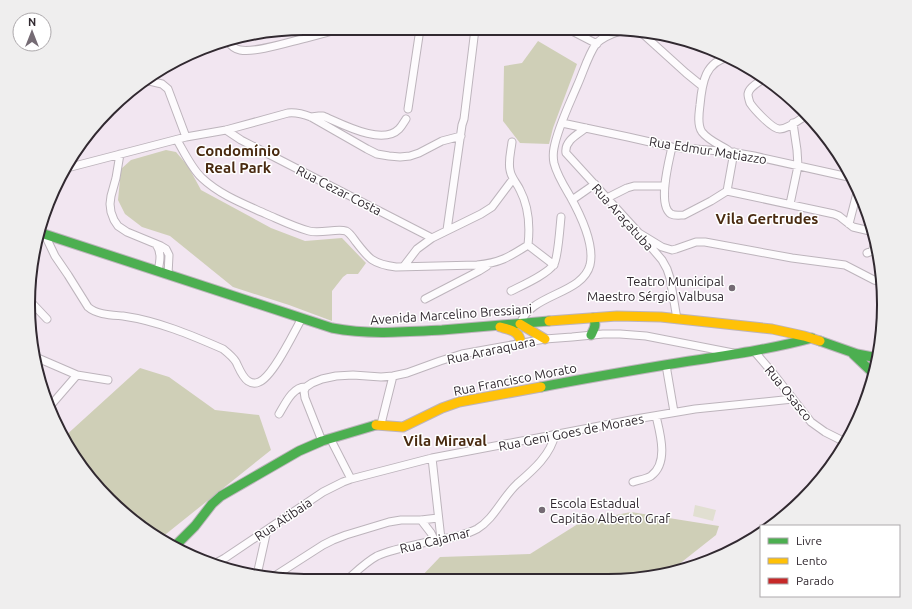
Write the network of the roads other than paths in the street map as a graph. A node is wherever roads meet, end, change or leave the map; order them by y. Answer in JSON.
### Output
{"nodes":[{"id":1,"x":315,"y":35,"type":"edge"},
{"id":2,"x":419,"y":35,"type":"edge"},
{"id":3,"x":474,"y":35,"type":"edge"},
{"id":4,"x":580,"y":35,"type":"edge"},
{"id":5,"x":609,"y":35,"type":"edge"},
{"id":6,"x":647,"y":38,"type":"edge"},
{"id":7,"x":597,"y":44,"type":"junction"},
{"id":8,"x":231,"y":45,"type":"edge"},
{"id":9,"x":720,"y":60,"type":"edge"},
{"id":10,"x":153,"y":82,"type":"edge"},
{"id":11,"x":759,"y":82,"type":"edge"},
{"id":12,"x":702,"y":86,"type":"junction"},
{"id":13,"x":408,"y":109,"type":"dead end"},
{"id":14,"x":311,"y":117,"type":"junction"},
{"id":15,"x":802,"y":118,"type":"edge"},
{"id":16,"x":406,"y":119,"type":"dead end"},
{"id":17,"x":562,"y":123,"type":"junction"},
{"id":18,"x":793,"y":124,"type":"junction"},
{"id":19,"x":586,"y":128,"type":"junction"},
{"id":20,"x":226,"y":130,"type":"junction"},
{"id":21,"x":461,"y":136,"type":"junction"},
{"id":22,"x":186,"y":138,"type":"junction"},
{"id":23,"x":176,"y":140,"type":"junction"},
{"id":24,"x":512,"y":142,"type":"dead end"},
{"id":25,"x":672,"y":147,"type":"junction"},
{"id":26,"x":733,"y":152,"type":"junction"},
{"id":27,"x":120,"y":154,"type":"junction"},
{"id":28,"x":73,"y":166,"type":"edge"},
{"id":29,"x":798,"y":166,"type":"junction"},
{"id":30,"x":844,"y":176,"type":"edge"},
{"id":31,"x":514,"y":179,"type":"junction"},
{"id":32,"x":595,"y":184,"type":"junction"},
{"id":33,"x":665,"y":186,"type":"junction"},
{"id":34,"x":727,"y":191,"type":"junction"},
{"id":35,"x":608,"y":198,"type":"junction"},
{"id":36,"x":855,"y":199,"type":"edge"},
{"id":37,"x":572,"y":200,"type":"junction"},
{"id":38,"x":790,"y":204,"type":"junction"},
{"id":39,"x":561,"y":217,"type":"dead end"},
{"id":40,"x":849,"y":224,"type":"junction"},
{"id":41,"x":447,"y":230,"type":"junction"},
{"id":42,"x":867,"y":230,"type":"edge"},
{"id":43,"x":44,"y":233,"type":"edge"},
{"id":44,"x":639,"y":233,"type":"junction"},
{"id":45,"x":44,"y":235,"type":"edge"},
{"id":46,"x":432,"y":238,"type":"junction"},
{"id":47,"x":156,"y":244,"type":"junction"},
{"id":48,"x":528,"y":245,"type":"junction"},
{"id":49,"x":872,"y":251,"type":"edge"},
{"id":50,"x":867,"y":253,"type":"dead end"},
{"id":51,"x":489,"y":264,"type":"junction"},
{"id":52,"x":554,"y":265,"type":"junction"},
{"id":53,"x":404,"y":266,"type":"junction"},
{"id":54,"x":158,"y":271,"type":"junction"},
{"id":55,"x":168,"y":274,"type":"junction"},
{"id":56,"x":876,"y":280,"type":"edge"},
{"id":57,"x":511,"y":291,"type":"dead end"},
{"id":58,"x":425,"y":299,"type":"dead end"},
{"id":59,"x":35,"y":306,"type":"edge"},
{"id":60,"x":534,"y":306,"type":"junction"},
{"id":61,"x":302,"y":318,"type":"junction"},
{"id":62,"x":593,"y":318,"type":"junction"},
{"id":63,"x":47,"y":319,"type":"dead end"},
{"id":64,"x":678,"y":319,"type":"junction"},
{"id":65,"x":533,"y":322,"type":"junction"},
{"id":66,"x":520,"y":324,"type":"junction"},
{"id":67,"x":495,"y":325,"type":"junction"},
{"id":68,"x":795,"y":333,"type":"junction"},
{"id":69,"x":592,"y":335,"type":"junction"},
{"id":70,"x":812,"y":338,"type":"junction"},
{"id":71,"x":545,"y":339,"type":"junction"},
{"id":72,"x":521,"y":344,"type":"junction"},
{"id":73,"x":784,"y":345,"type":"junction"},
{"id":74,"x":754,"y":351,"type":"junction"},
{"id":75,"x":850,"y":352,"type":"junction"},
{"id":76,"x":736,"y":353,"type":"junction"},
{"id":77,"x":872,"y":357,"type":"edge"},
{"id":78,"x":41,"y":359,"type":"edge"},
{"id":79,"x":666,"y":365,"type":"junction"},
{"id":80,"x":870,"y":367,"type":"edge"},
{"id":81,"x":77,"y":375,"type":"junction"},
{"id":82,"x":393,"y":376,"type":"junction"},
{"id":83,"x":108,"y":380,"type":"dead end"},
{"id":84,"x":306,"y":387,"type":"junction"},
{"id":85,"x":793,"y":399,"type":"junction"},
{"id":86,"x":54,"y":402,"type":"edge"},
{"id":87,"x":674,"y":412,"type":"junction"},
{"id":88,"x":279,"y":414,"type":"dead end"},
{"id":89,"x":656,"y":416,"type":"junction"},
{"id":90,"x":381,"y":424,"type":"junction"},
{"id":91,"x":555,"y":434,"type":"junction"},
{"id":92,"x":326,"y":439,"type":"junction"},
{"id":93,"x":841,"y":440,"type":"edge"},
{"id":94,"x":432,"y":458,"type":"junction"},
{"id":95,"x":351,"y":479,"type":"junction"},
{"id":96,"x":633,"y":482,"type":"dead end"},
{"id":97,"x":438,"y":518,"type":"junction"},
{"id":98,"x":421,"y":520,"type":"junction"},
{"id":99,"x":267,"y":530,"type":"junction"},
{"id":100,"x":438,"y":540,"type":"junction"},
{"id":101,"x":178,"y":543,"type":"edge"},
{"id":102,"x":220,"y":561,"type":"edge"},
{"id":103,"x":258,"y":570,"type":"edge"},
{"id":104,"x":280,"y":573,"type":"edge"},
{"id":105,"x":354,"y":574,"type":"edge"}],
"edges":[{"from":1,"to":8,"type":"street"},
{"from":2,"to":13,"type":"street"},
{"from":3,"to":21,"type":"street"},
{"from":4,"to":7,"type":"street"},
{"from":5,"to":7,"type":"street"},
{"from":6,"to":12,"type":"street"},
{"from":7,"to":17,"type":"street"},
{"from":9,"to":12,"type":"street"},
{"from":10,"to":22,"type":"street"},
{"from":11,"to":18,"type":"street"},
{"from":12,"to":26,"type":"street"},
{"from":14,"to":16,"type":"street"},
{"from":14,"to":20,"type":"street"},
{"from":14,"to":21,"type":"street"},
{"from":15,"to":18,"type":"street"},
{"from":17,"to":19,"type":"street","name":"Rua Edmur Matiazzo"},
{"from":17,"to":37,"type":"street"},
{"from":18,"to":29,"type":"street"},
{"from":19,"to":25,"type":"street","name":"Rua Edmur Matiazzo"},
{"from":19,"to":32,"type":"street","name":"Rua Araçatuba"},
{"from":20,"to":22,"type":"street"},
{"from":20,"to":46,"type":"street","name":"Rua Cezar Costa"},
{"from":21,"to":41,"type":"street"},
{"from":22,"to":23,"type":"street"},
{"from":23,"to":27,"type":"street"},
{"from":23,"to":53,"type":"street"},
{"from":24,"to":31,"type":"street"},
{"from":25,"to":26,"type":"street","name":"Rua Edmur Matiazzo"},
{"from":25,"to":33,"type":"street"},
{"from":26,"to":29,"type":"street","name":"Rua Edmur Matiazzo"},
{"from":26,"to":34,"type":"street"},
{"from":27,"to":28,"type":"street"},
{"from":27,"to":47,"type":"street"},
{"from":29,"to":30,"type":"street","name":"Rua Edmur Matiazzo"},
{"from":29,"to":38,"type":"street"},
{"from":31,"to":41,"type":"street"},
{"from":31,"to":48,"type":"street"},
{"from":32,"to":35,"type":"street","name":"Rua Araçatuba"},
{"from":32,"to":37,"type":"street"},
{"from":33,"to":34,"type":"street"},
{"from":33,"to":35,"type":"street"},
{"from":34,"to":38,"type":"street"},
{"from":35,"to":44,"type":"street","name":"Rua Araçatuba"},
{"from":36,"to":40,"type":"street"},
{"from":37,"to":60,"type":"street"},
{"from":38,"to":40,"type":"street"},
{"from":39,"to":52,"type":"street"},
{"from":40,"to":42,"type":"street"},
{"from":41,"to":46,"type":"street"},
{"from":43,"to":54,"type":"street","name":"Avenida Marcelino Bressiani"},
{"from":44,"to":56,"type":"street"},
{"from":44,"to":64,"type":"street","name":"Rua Araçatuba"},
{"from":45,"to":61,"type":"street"},
{"from":46,"to":53,"type":"street"},
{"from":47,"to":54,"type":"street"},
{"from":47,"to":55,"type":"street"},
{"from":48,"to":51,"type":"street"},
{"from":48,"to":52,"type":"street"},
{"from":49,"to":50,"type":"street"},
{"from":51,"to":53,"type":"street"},
{"from":51,"to":58,"type":"street"},
{"from":52,"to":57,"type":"street"},
{"from":54,"to":55,"type":"street","name":"Avenida Marcelino Bressiani"},
{"from":55,"to":61,"type":"street","name":"Avenida Marcelino Bressiani"},
{"from":59,"to":63,"type":"street"},
{"from":60,"to":65,"type":"street"},
{"from":60,"to":66,"type":"street"},
{"from":61,"to":67,"type":"street","name":"Avenida Marcelino Bressiani"},
{"from":62,"to":64,"type":"street","name":"Avenida Marcelino Bressiani"},
{"from":62,"to":65,"type":"street","name":"Avenida Marcelino Bressiani"},
{"from":62,"to":69,"type":"street"},
{"from":64,"to":68,"type":"street","name":"Avenida Marcelino Bressiani"},
{"from":65,"to":66,"type":"street","name":"Avenida Marcelino Bressiani"},
{"from":66,"to":67,"type":"street","name":"Avenida Marcelino Bressiani"},
{"from":66,"to":71,"type":"street"},
{"from":67,"to":72,"type":"street"},
{"from":68,"to":70,"type":"street","name":"Avenida Marcelino Bressiani"},
{"from":68,"to":73,"type":"street"},
{"from":69,"to":71,"type":"street","name":"Rua Araraquara"},
{"from":69,"to":76,"type":"street","name":"Rua Araraquara"},
{"from":70,"to":73,"type":"street","name":"Rua Francisco Morato"},
{"from":70,"to":75,"type":"street","name":"Avenida Marcelino Bressiani"},
{"from":71,"to":72,"type":"street","name":"Rua Araraquara"},
{"from":72,"to":82,"type":"street","name":"Rua Araraquara"},
{"from":73,"to":74,"type":"street","name":"Rua Francisco Morato"},
{"from":74,"to":76,"type":"street","name":"Rua Francisco Morato"},
{"from":74,"to":85,"type":"street","name":"Rua Osasco"},
{"from":75,"to":77,"type":"street","name":"Avenida Marcelino Bressiani"},
{"from":75,"to":80,"type":"street"},
{"from":76,"to":79,"type":"street","name":"Rua Francisco Morato"},
{"from":78,"to":81,"type":"street"},
{"from":79,"to":87,"type":"street"},
{"from":79,"to":90,"type":"street","name":"Rua Francisco Morato"},
{"from":81,"to":83,"type":"street"},
{"from":81,"to":86,"type":"street"},
{"from":82,"to":84,"type":"street","name":"Rua Araraquara"},
{"from":82,"to":90,"type":"street"},
{"from":84,"to":88,"type":"street","name":"Rua Araraquara"},
{"from":84,"to":92,"type":"street"},
{"from":85,"to":87,"type":"street","name":"Rua Geni Goes de Moraes"},
{"from":85,"to":93,"type":"street","name":"Rua Osasco"},
{"from":87,"to":89,"type":"street","name":"Rua Geni Goes de Moraes"},
{"from":89,"to":91,"type":"street","name":"Rua Geni Goes de Moraes"},
{"from":89,"to":96,"type":"street"},
{"from":90,"to":92,"type":"street","name":"Rua Francisco Morato"},
{"from":91,"to":94,"type":"street","name":"Rua Geni Goes de Moraes"},
{"from":91,"to":100,"type":"street","name":"Rua Cajamar"},
{"from":92,"to":95,"type":"street"},
{"from":92,"to":101,"type":"street","name":"Rua Francisco Morato"},
{"from":94,"to":95,"type":"street","name":"Rua Geni Goes de Moraes"},
{"from":94,"to":97,"type":"street"},
{"from":95,"to":99,"type":"street","name":"Rua Atibaia"},
{"from":97,"to":98,"type":"street"},
{"from":97,"to":100,"type":"street"},
{"from":98,"to":100,"type":"street"},
{"from":98,"to":104,"type":"street"},
{"from":99,"to":102,"type":"street","name":"Rua Atibaia"},
{"from":99,"to":103,"type":"street"},
{"from":100,"to":105,"type":"street","name":"Rua Cajamar"}]}
